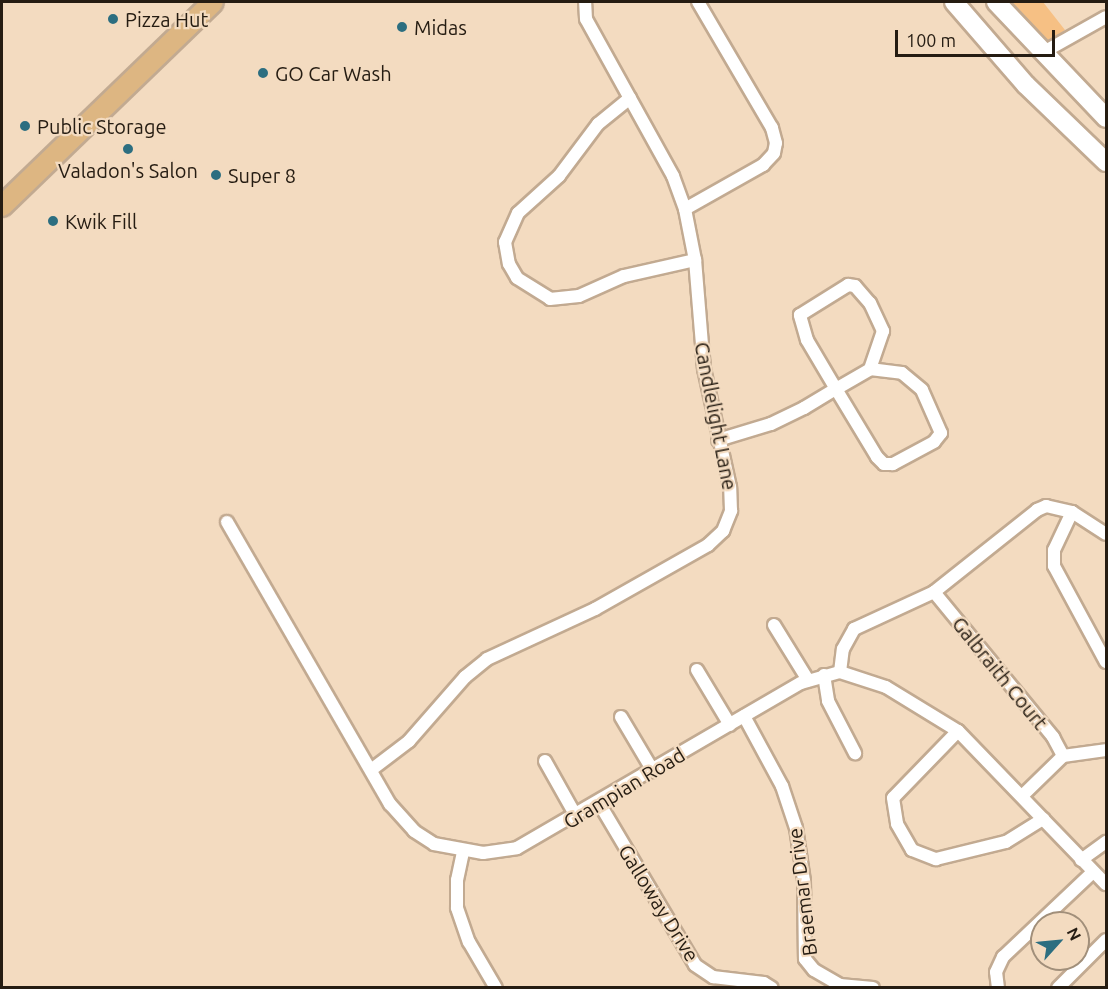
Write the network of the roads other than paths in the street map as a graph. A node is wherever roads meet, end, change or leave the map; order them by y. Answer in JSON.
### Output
{"nodes":[{"id":1,"x":213,"y":2,"type":"edge"},
{"id":2,"x":585,"y":2,"type":"edge"},
{"id":3,"x":698,"y":2,"type":"edge"},
{"id":4,"x":954,"y":2,"type":"edge"},
{"id":5,"x":996,"y":2,"type":"edge"},
{"id":6,"x":1107,"y":17,"type":"edge"},
{"id":7,"x":1042,"y":54,"type":"junction"},
{"id":8,"x":630,"y":98,"type":"junction"},
{"id":9,"x":1107,"y":118,"type":"edge"},
{"id":10,"x":1107,"y":162,"type":"edge"},
{"id":11,"x":2,"y":206,"type":"edge"},
{"id":12,"x":685,"y":209,"type":"junction"},
{"id":13,"x":695,"y":260,"type":"junction"},
{"id":14,"x":870,"y":369,"type":"junction"},
{"id":15,"x":836,"y":389,"type":"junction"},
{"id":16,"x":718,"y":440,"type":"junction"},
{"id":17,"x":1072,"y":512,"type":"junction"},
{"id":18,"x":227,"y":522,"type":"dead end"},
{"id":19,"x":1107,"y":534,"type":"edge"},
{"id":20,"x":934,"y":592,"type":"junction"},
{"id":21,"x":774,"y":625,"type":"dead end"},
{"id":22,"x":1107,"y":662,"type":"edge"},
{"id":23,"x":697,"y":670,"type":"dead end"},
{"id":24,"x":840,"y":672,"type":"junction"},
{"id":25,"x":824,"y":675,"type":"junction"},
{"id":26,"x":808,"y":680,"type":"junction"},
{"id":27,"x":744,"y":716,"type":"junction"},
{"id":28,"x":621,"y":717,"type":"dead end"},
{"id":29,"x":730,"y":725,"type":"junction"},
{"id":30,"x":958,"y":731,"type":"junction"},
{"id":31,"x":1107,"y":750,"type":"edge"},
{"id":32,"x":855,"y":753,"type":"dead end"},
{"id":33,"x":1063,"y":756,"type":"junction"},
{"id":34,"x":545,"y":761,"type":"dead end"},
{"id":35,"x":371,"y":770,"type":"junction"},
{"id":36,"x":652,"y":771,"type":"junction"},
{"id":37,"x":1022,"y":796,"type":"junction"},
{"id":38,"x":599,"y":803,"type":"junction"},
{"id":39,"x":576,"y":816,"type":"junction"},
{"id":40,"x":1043,"y":819,"type":"junction"},
{"id":41,"x":1107,"y":842,"type":"edge"},
{"id":42,"x":463,"y":852,"type":"junction"},
{"id":43,"x":1081,"y":860,"type":"junction"},
{"id":44,"x":1093,"y":872,"type":"junction"},
{"id":45,"x":1107,"y":884,"type":"edge"},
{"id":46,"x":1107,"y":940,"type":"edge"},
{"id":47,"x":1069,"y":983,"type":"edge"},
{"id":48,"x":496,"y":987,"type":"edge"},
{"id":49,"x":772,"y":987,"type":"edge"},
{"id":50,"x":873,"y":987,"type":"edge"},
{"id":51,"x":998,"y":987,"type":"edge"},
{"id":52,"x":1058,"y":987,"type":"edge"}],
"edges":[{"from":1,"to":11,"type":"main road"},
{"from":2,"to":8,"type":"street","name":"Candlelight Lane"},
{"from":3,"to":12,"type":"street"},
{"from":4,"to":10,"type":"main road"},
{"from":5,"to":7,"type":"main road"},
{"from":6,"to":7,"type":"street"},
{"from":7,"to":9,"type":"main road"},
{"from":8,"to":12,"type":"street","name":"Candlelight Lane"},
{"from":8,"to":13,"type":"street"},
{"from":12,"to":13,"type":"street","name":"Candlelight Lane"},
{"from":13,"to":16,"type":"street","name":"Candlelight Lane"},
{"from":14,"to":15,"type":"street"},
{"from":14,"to":15,"type":"street"},
{"from":14,"to":15,"type":"street"},
{"from":15,"to":16,"type":"street"},
{"from":16,"to":35,"type":"street","name":"Candlelight Lane"},
{"from":17,"to":19,"type":"street"},
{"from":17,"to":20,"type":"street"},
{"from":17,"to":22,"type":"street"},
{"from":18,"to":35,"type":"street","name":"Grampian Road"},
{"from":20,"to":24,"type":"street"},
{"from":20,"to":33,"type":"street","name":"Galbraith Court"},
{"from":21,"to":26,"type":"street"},
{"from":23,"to":29,"type":"street"},
{"from":24,"to":25,"type":"street","name":"Grampian Road"},
{"from":24,"to":30,"type":"street","name":"Grampian Road"},
{"from":25,"to":26,"type":"street","name":"Grampian Road"},
{"from":25,"to":32,"type":"street"},
{"from":26,"to":27,"type":"street","name":"Grampian Road"},
{"from":27,"to":29,"type":"street","name":"Grampian Road"},
{"from":27,"to":50,"type":"street","name":"Braemar Drive"},
{"from":28,"to":36,"type":"street"},
{"from":29,"to":36,"type":"street","name":"Grampian Road"},
{"from":30,"to":37,"type":"street","name":"Grampian Road"},
{"from":30,"to":40,"type":"street"},
{"from":31,"to":33,"type":"street"},
{"from":33,"to":37,"type":"street"},
{"from":34,"to":39,"type":"street"},
{"from":35,"to":42,"type":"street","name":"Grampian Road"},
{"from":36,"to":38,"type":"street","name":"Grampian Road"},
{"from":37,"to":40,"type":"street","name":"Grampian Road"},
{"from":38,"to":39,"type":"street","name":"Grampian Road"},
{"from":38,"to":49,"type":"street","name":"Galloway Drive"},
{"from":39,"to":42,"type":"street","name":"Grampian Road"},
{"from":40,"to":43,"type":"street","name":"Grampian Road"},
{"from":41,"to":43,"type":"street"},
{"from":42,"to":48,"type":"street"},
{"from":43,"to":44,"type":"street","name":"Grampian Road"},
{"from":44,"to":45,"type":"street","name":"Grampian Road"},
{"from":44,"to":51,"type":"street"},
{"from":46,"to":47,"type":"street"},
{"from":47,"to":52,"type":"street"}]}
